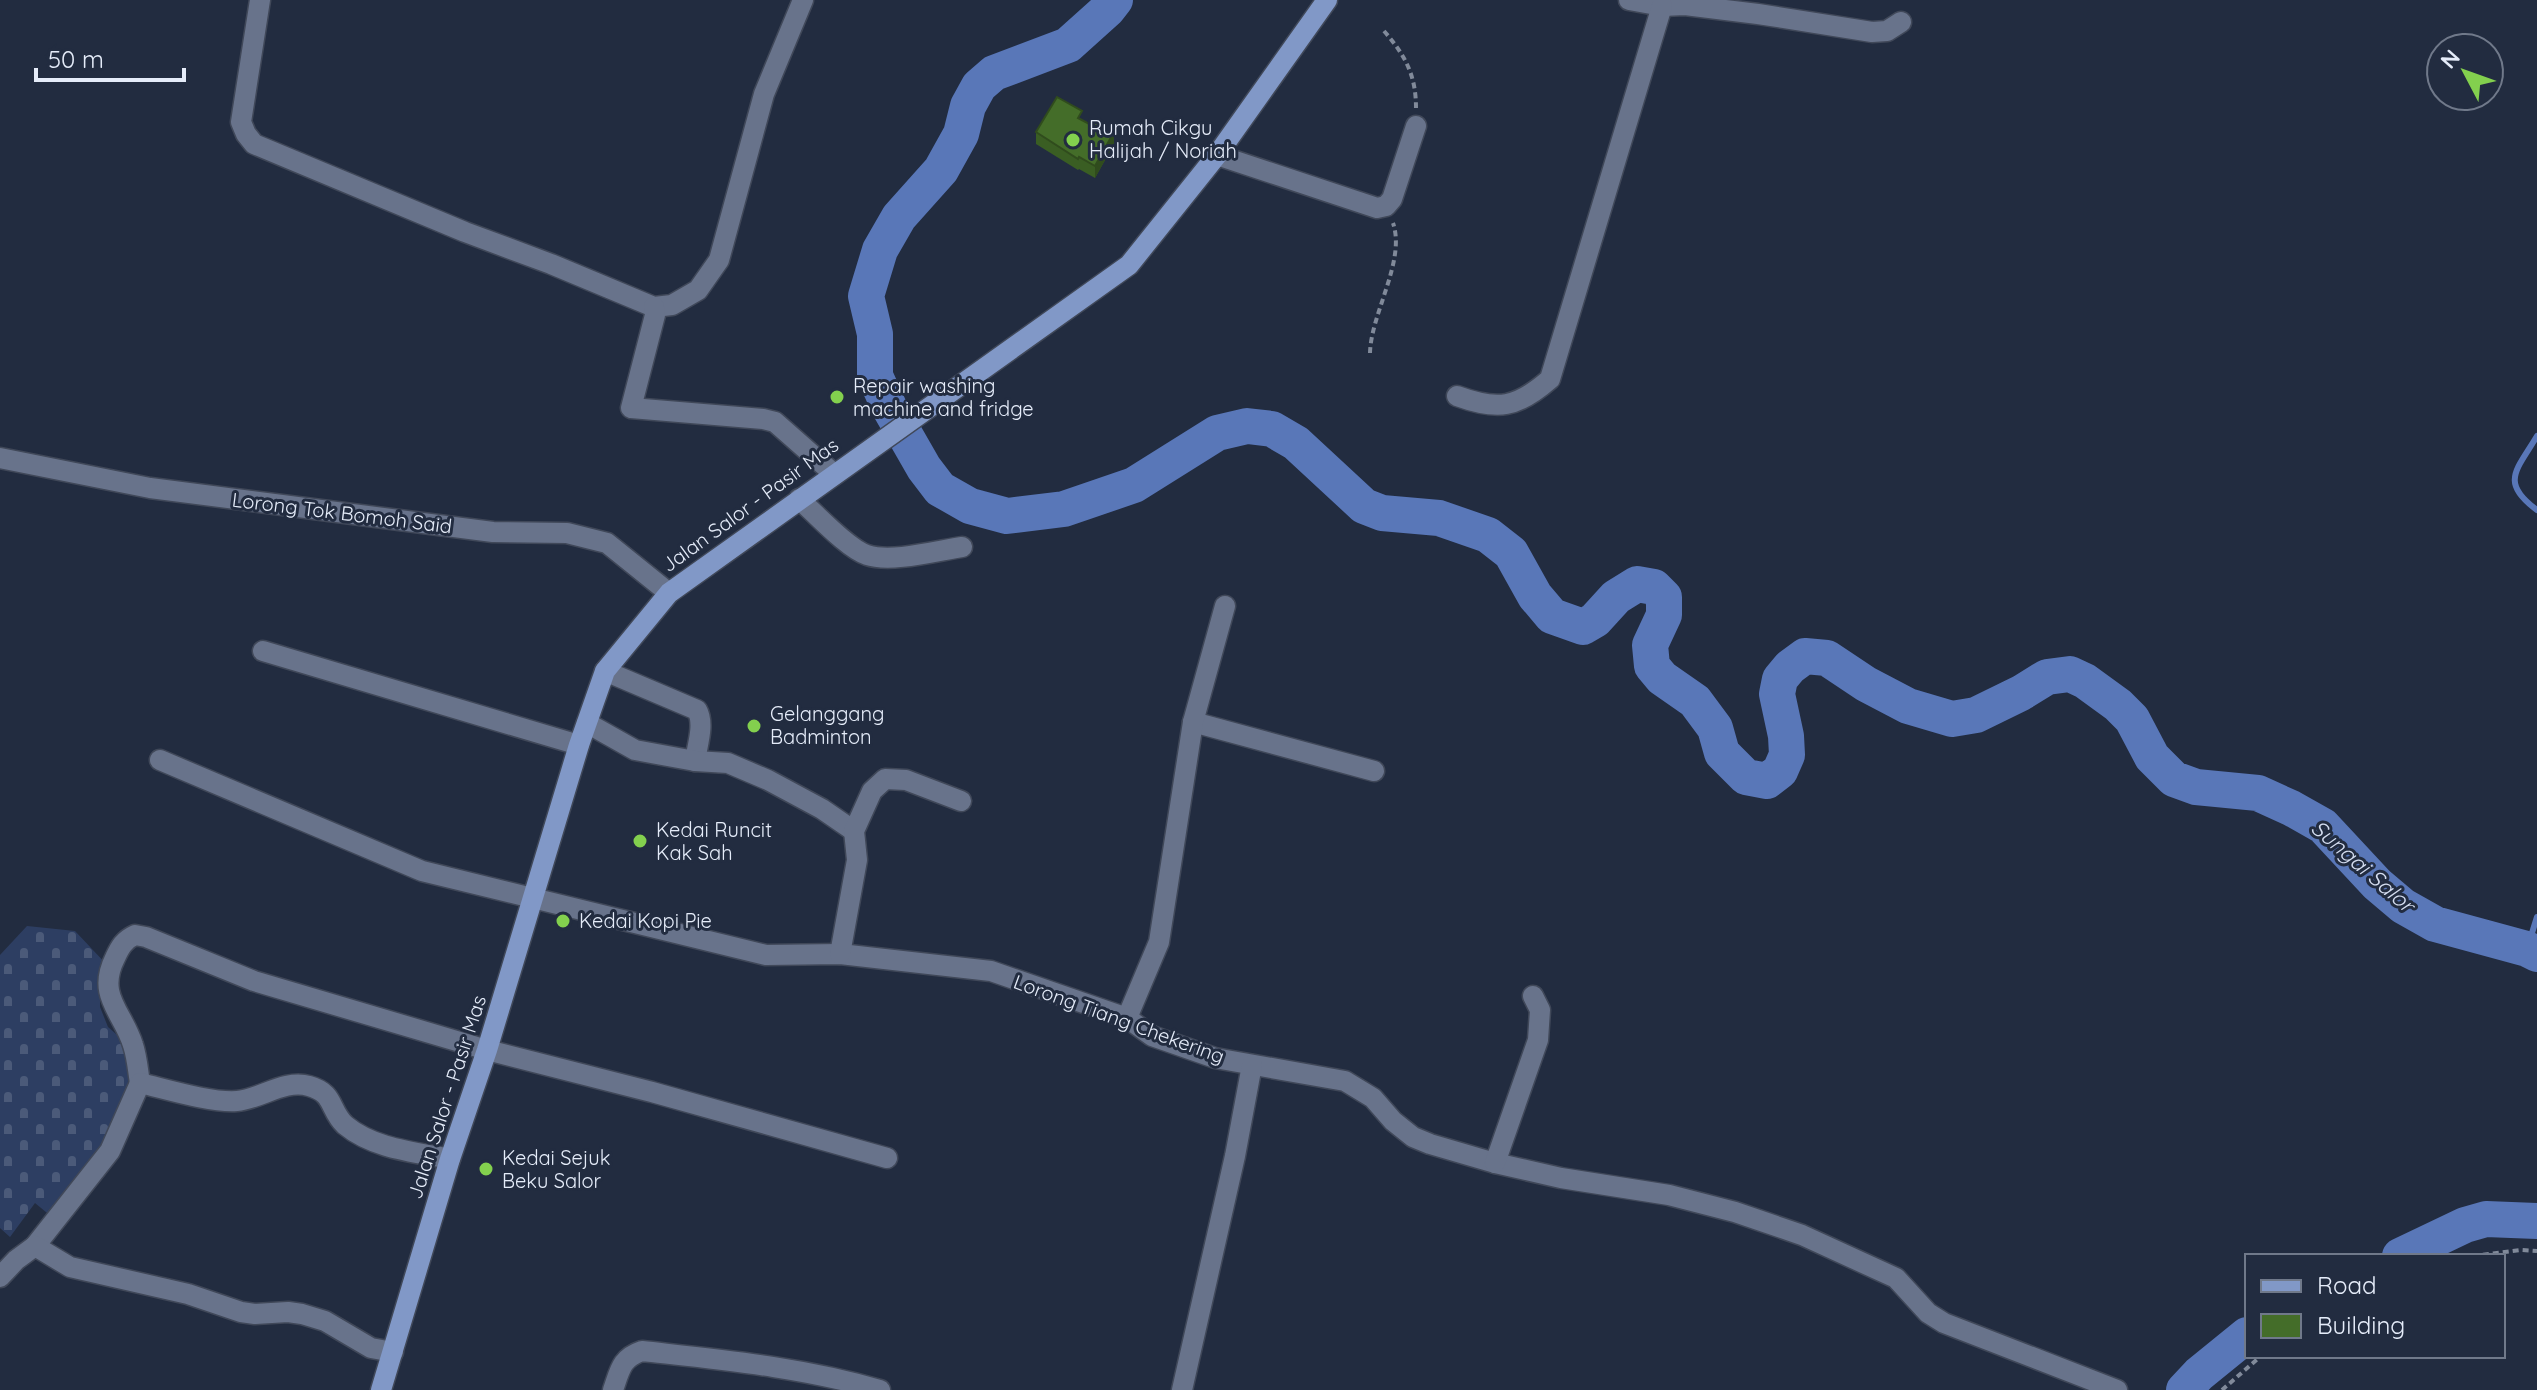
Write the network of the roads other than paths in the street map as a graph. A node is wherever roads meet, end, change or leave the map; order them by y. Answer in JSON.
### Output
{"nodes":[{"id":1,"x":260,"y":0,"type":"edge"},
{"id":2,"x":803,"y":0,"type":"edge"},
{"id":3,"x":1327,"y":0,"type":"edge"},
{"id":4,"x":1629,"y":0,"type":"edge"},
{"id":5,"x":1662,"y":6,"type":"junction"},
{"id":6,"x":1901,"y":22,"type":"dead end"},
{"id":7,"x":1416,"y":126,"type":"road end"},
{"id":8,"x":1217,"y":155,"type":"junction"},
{"id":9,"x":654,"y":307,"type":"junction"},
{"id":10,"x":1457,"y":396,"type":"dead end"},
{"id":11,"x":0,"y":458,"type":"edge"},
{"id":12,"x":834,"y":474,"type":"junction"},
{"id":13,"x":799,"y":499,"type":"junction"},
{"id":14,"x":962,"y":547,"type":"dead end"},
{"id":15,"x":669,"y":593,"type":"junction"},
{"id":16,"x":1225,"y":606,"type":"dead end"},
{"id":17,"x":263,"y":651,"type":"dead end"},
{"id":18,"x":605,"y":671,"type":"junction"},
{"id":19,"x":1193,"y":722,"type":"junction"},
{"id":20,"x":587,"y":723,"type":"junction"},
{"id":21,"x":579,"y":745,"type":"junction"},
{"id":22,"x":160,"y":760,"type":"dead end"},
{"id":23,"x":695,"y":761,"type":"junction"},
{"id":24,"x":1374,"y":771,"type":"dead end"},
{"id":25,"x":961,"y":801,"type":"dead end"},
{"id":26,"x":854,"y":831,"type":"junction"},
{"id":27,"x":533,"y":898,"type":"junction"},
{"id":28,"x":840,"y":954,"type":"junction"},
{"id":29,"x":1533,"y":996,"type":"dead end"},
{"id":30,"x":1127,"y":1018,"type":"junction"},
{"id":31,"x":487,"y":1050,"type":"junction"},
{"id":32,"x":1252,"y":1065,"type":"junction"},
{"id":33,"x":140,"y":1083,"type":"junction"},
{"id":34,"x":887,"y":1158,"type":"dead end"},
{"id":35,"x":450,"y":1159,"type":"junction"},
{"id":36,"x":1495,"y":1163,"type":"junction"},
{"id":37,"x":35,"y":1246,"type":"junction"},
{"id":38,"x":0,"y":1277,"type":"edge"},
{"id":39,"x":393,"y":1352,"type":"junction"},
{"id":40,"x":381,"y":1390,"type":"edge"},
{"id":41,"x":613,"y":1390,"type":"edge"},
{"id":42,"x":880,"y":1390,"type":"edge"},
{"id":43,"x":1182,"y":1390,"type":"edge"},
{"id":44,"x":2117,"y":1390,"type":"edge"}],
"edges":[{"from":1,"to":9,"type":"street"},
{"from":2,"to":9,"type":"street"},
{"from":3,"to":8,"type":"main road","name":"Jalan Salor - Pasir Mas"},
{"from":4,"to":5,"type":"street"},
{"from":5,"to":6,"type":"street"},
{"from":5,"to":10,"type":"street"},
{"from":7,"to":8,"type":"street"},
{"from":8,"to":12,"type":"main road","name":"Jalan Salor - Pasir Mas"},
{"from":9,"to":12,"type":"street"},
{"from":11,"to":15,"type":"street","name":"Lorong Tok Bomoh Said"},
{"from":12,"to":13,"type":"main road","name":"Jalan Salor - Pasir Mas"},
{"from":13,"to":14,"type":"street"},
{"from":13,"to":15,"type":"main road","name":"Jalan Salor - Pasir Mas"},
{"from":15,"to":18,"type":"main road","name":"Jalan Salor - Pasir Mas"},
{"from":16,"to":19,"type":"street"},
{"from":17,"to":21,"type":"street"},
{"from":18,"to":20,"type":"main road","name":"Jalan Salor - Pasir Mas"},
{"from":18,"to":23,"type":"street"},
{"from":19,"to":24,"type":"street"},
{"from":19,"to":30,"type":"street"},
{"from":20,"to":21,"type":"main road","name":"Jalan Salor - Pasir Mas"},
{"from":20,"to":23,"type":"street"},
{"from":21,"to":27,"type":"main road","name":"Jalan Salor - Pasir Mas"},
{"from":22,"to":27,"type":"street","name":"Lorong Tiang Chekering"},
{"from":23,"to":26,"type":"street"},
{"from":25,"to":26,"type":"street"},
{"from":26,"to":28,"type":"street"},
{"from":27,"to":28,"type":"street","name":"Lorong Tiang Chekering"},
{"from":27,"to":31,"type":"main road","name":"Jalan Salor - Pasir Mas"},
{"from":28,"to":30,"type":"street","name":"Lorong Tiang Chekering"},
{"from":29,"to":36,"type":"street"},
{"from":30,"to":32,"type":"street","name":"Lorong Tiang Chekering"},
{"from":31,"to":33,"type":"street"},
{"from":31,"to":34,"type":"street"},
{"from":31,"to":35,"type":"main road","name":"Jalan Salor - Pasir Mas"},
{"from":32,"to":36,"type":"street","name":"Lorong Tiang Chekering"},
{"from":32,"to":43,"type":"street"},
{"from":33,"to":35,"type":"street"},
{"from":33,"to":37,"type":"street"},
{"from":35,"to":39,"type":"main road","name":"Jalan Salor - Pasir Mas"},
{"from":36,"to":44,"type":"street","name":"Lorong Tiang Chekering"},
{"from":37,"to":38,"type":"street"},
{"from":37,"to":39,"type":"street"},
{"from":39,"to":40,"type":"main road","name":"Jalan Salor - Pasir Mas"},
{"from":41,"to":42,"type":"street"}]}
